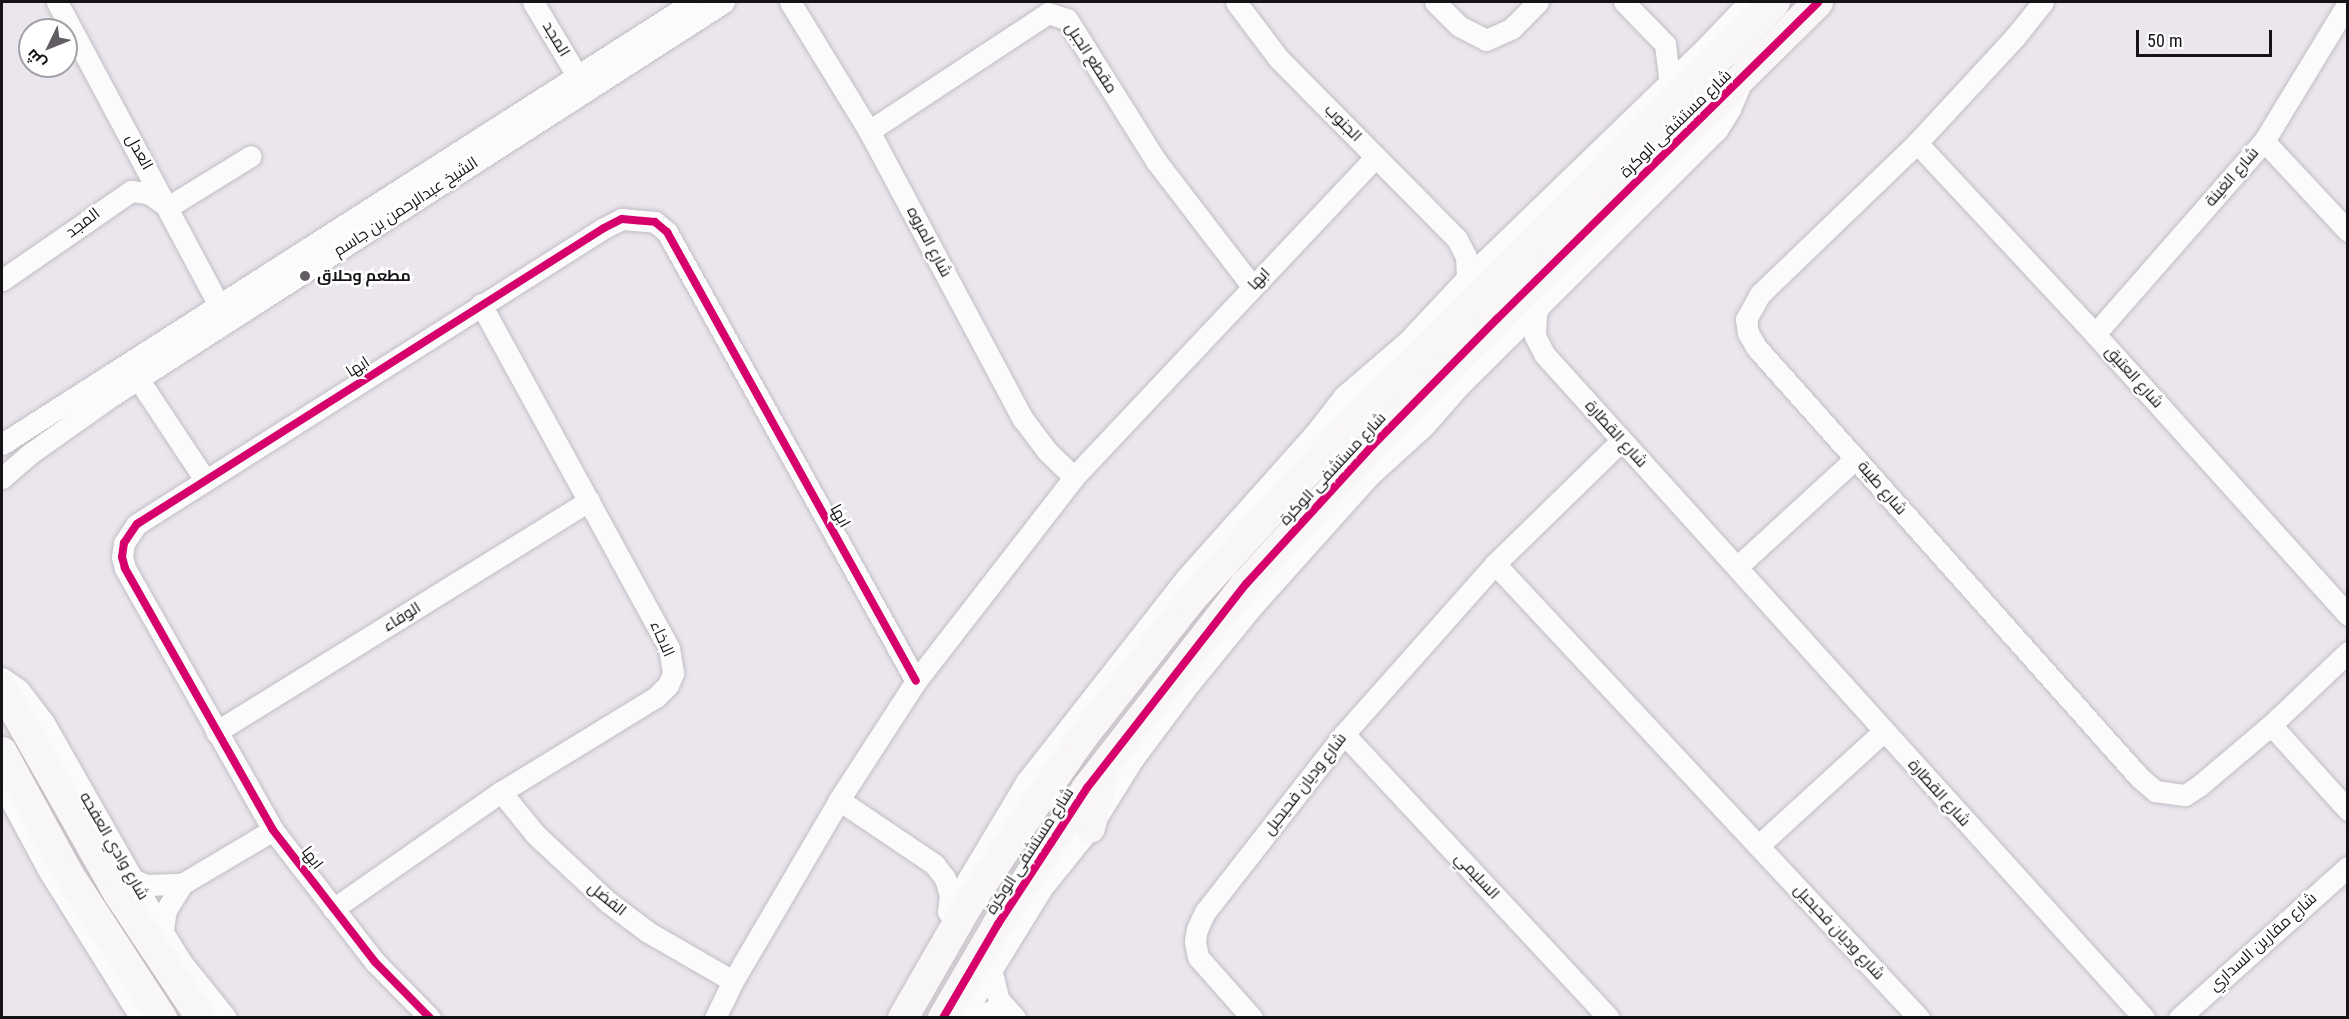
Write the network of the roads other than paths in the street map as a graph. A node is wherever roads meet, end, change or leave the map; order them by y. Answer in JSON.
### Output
{"nodes":[{"id":1,"x":57,"y":2,"type":"edge"},
{"id":2,"x":533,"y":2,"type":"edge"},
{"id":3,"x":693,"y":2,"type":"edge"},
{"id":4,"x":724,"y":2,"type":"edge"},
{"id":5,"x":790,"y":2,"type":"edge"},
{"id":6,"x":1236,"y":2,"type":"edge"},
{"id":7,"x":1435,"y":2,"type":"edge"},
{"id":8,"x":1538,"y":2,"type":"edge"},
{"id":9,"x":1624,"y":2,"type":"edge"},
{"id":10,"x":1749,"y":2,"type":"edge"},
{"id":11,"x":1775,"y":2,"type":"edge"},
{"id":12,"x":1818,"y":2,"type":"edge"},
{"id":13,"x":2043,"y":2,"type":"edge"},
{"id":14,"x":2348,"y":3,"type":"edge"},
{"id":15,"x":1665,"y":44,"type":"junction"},
{"id":16,"x":1709,"y":44,"type":"junction"},
{"id":17,"x":1743,"y":79,"type":"junction"},
{"id":18,"x":1670,"y":82,"type":"junction"},
{"id":19,"x":582,"y":83,"type":"junction"},
{"id":20,"x":869,"y":131,"type":"junction"},
{"id":21,"x":2264,"y":141,"type":"junction"},
{"id":22,"x":1917,"y":143,"type":"junction"},
{"id":23,"x":251,"y":156,"type":"dead end"},
{"id":24,"x":1376,"y":157,"type":"junction"},
{"id":25,"x":168,"y":207,"type":"junction"},
{"id":26,"x":2348,"y":231,"type":"edge"},
{"id":27,"x":1457,"y":239,"type":"junction"},
{"id":28,"x":1497,"y":248,"type":"junction"},
{"id":29,"x":1467,"y":278,"type":"junction"},
{"id":30,"x":2,"y":280,"type":"edge"},
{"id":31,"x":1252,"y":286,"type":"junction"},
{"id":32,"x":481,"y":304,"type":"junction"},
{"id":33,"x":1539,"y":306,"type":"junction"},
{"id":34,"x":224,"y":313,"type":"junction"},
{"id":35,"x":2095,"y":334,"type":"junction"},
{"id":36,"x":1495,"y":353,"type":"junction"},
{"id":37,"x":1544,"y":354,"type":"junction"},
{"id":38,"x":1383,"y":363,"type":"junction"},
{"id":39,"x":133,"y":371,"type":"junction"},
{"id":40,"x":1460,"y":385,"type":"junction"},
{"id":41,"x":1416,"y":401,"type":"junction"},
{"id":42,"x":1351,"y":424,"type":"junction"},
{"id":43,"x":1622,"y":440,"type":"junction"},
{"id":44,"x":2,"y":444,"type":"edge"},
{"id":45,"x":1856,"y":458,"type":"junction"},
{"id":46,"x":1074,"y":477,"type":"junction"},
{"id":47,"x":2,"y":478,"type":"edge"},
{"id":48,"x":205,"y":480,"type":"junction"},
{"id":49,"x":589,"y":501,"type":"junction"},
{"id":50,"x":1495,"y":564,"type":"junction"},
{"id":51,"x":1737,"y":567,"type":"junction"},
{"id":52,"x":2348,"y":615,"type":"edge"},
{"id":53,"x":2348,"y":652,"type":"edge"},
{"id":54,"x":2,"y":678,"type":"edge"},
{"id":55,"x":916,"y":681,"type":"junction"},
{"id":56,"x":2,"y":688,"type":"edge"},
{"id":57,"x":2271,"y":725,"type":"junction"},
{"id":58,"x":216,"y":732,"type":"junction"},
{"id":59,"x":1883,"y":732,"type":"junction"},
{"id":60,"x":1344,"y":734,"type":"junction"},
{"id":61,"x":2,"y":752,"type":"edge"},
{"id":62,"x":1107,"y":759,"type":"junction"},
{"id":63,"x":2,"y":784,"type":"edge"},
{"id":64,"x":501,"y":792,"type":"junction"},
{"id":65,"x":1040,"y":798,"type":"junction"},
{"id":66,"x":839,"y":800,"type":"junction"},
{"id":67,"x":2348,"y":810,"type":"edge"},
{"id":68,"x":1002,"y":824,"type":"junction"},
{"id":69,"x":1090,"y":828,"type":"junction"},
{"id":70,"x":273,"y":830,"type":"junction"},
{"id":71,"x":1758,"y":846,"type":"junction"},
{"id":72,"x":94,"y":851,"type":"junction"},
{"id":73,"x":981,"y":859,"type":"junction"},
{"id":74,"x":934,"y":864,"type":"junction"},
{"id":75,"x":2348,"y":867,"type":"edge"},
{"id":76,"x":134,"y":881,"type":"junction"},
{"id":77,"x":182,"y":884,"type":"junction"},
{"id":78,"x":333,"y":909,"type":"junction"},
{"id":79,"x":948,"y":912,"type":"junction"},
{"id":80,"x":162,"y":930,"type":"junction"},
{"id":81,"x":116,"y":948,"type":"junction"},
{"id":82,"x":163,"y":962,"type":"junction"},
{"id":83,"x":991,"y":969,"type":"junction"},
{"id":84,"x":733,"y":981,"type":"junction"},
{"id":85,"x":918,"y":990,"type":"junction"},
{"id":86,"x":125,"y":1008,"type":"edge"},
{"id":87,"x":1012,"y":1016,"type":"edge"},
{"id":88,"x":141,"y":1017,"type":"edge"},
{"id":89,"x":162,"y":1017,"type":"edge"},
{"id":90,"x":201,"y":1017,"type":"edge"},
{"id":91,"x":226,"y":1017,"type":"edge"},
{"id":92,"x":430,"y":1017,"type":"edge"},
{"id":93,"x":715,"y":1017,"type":"edge"},
{"id":94,"x":903,"y":1017,"type":"edge"},
{"id":95,"x":943,"y":1017,"type":"edge"},
{"id":96,"x":962,"y":1017,"type":"edge"},
{"id":97,"x":970,"y":1017,"type":"edge"},
{"id":98,"x":1252,"y":1017,"type":"edge"},
{"id":99,"x":1609,"y":1017,"type":"edge"},
{"id":100,"x":1919,"y":1017,"type":"edge"},
{"id":101,"x":2144,"y":1017,"type":"edge"},
{"id":102,"x":2179,"y":1017,"type":"edge"}],
"edges":[{"from":1,"to":25,"type":"street","name":"العدل"},
{"from":2,"to":19,"type":"street","name":"المجد"},
{"from":3,"to":19,"type":"street","name":"الشيخ عبدالرحمن بن جاسم"},
{"from":4,"to":19,"type":"street","name":"الشيخ عبدالرحمن بن جاسم"},
{"from":5,"to":20,"type":"street","name":"شارع المروه"},
{"from":6,"to":24,"type":"street","name":"الجنوب"},
{"from":7,"to":8,"type":"street"},
{"from":9,"to":15,"type":"street"},
{"from":10,"to":16,"type":"street","name":"شارع مستشفى الوكرة"},
{"from":11,"to":42,"type":"street","name":"شارع مستشفى الوكرة"},
{"from":12,"to":17,"type":"street","name":"شارع مستشفى الوكرة"},
{"from":13,"to":22,"type":"street","name":"شارع طيبة"},
{"from":14,"to":21,"type":"street","name":"شارع الغينة"},
{"from":15,"to":16,"type":"street"},
{"from":15,"to":18,"type":"street"},
{"from":16,"to":18,"type":"street","name":"شارع مستشفى الوكرة"},
{"from":17,"to":33,"type":"street","name":"شارع مستشفى الوكرة"},
{"from":17,"to":41,"type":"street","name":"شارع مستشفى الوكرة"},
{"from":18,"to":28,"type":"street","name":"شارع مستشفى الوكرة"},
{"from":19,"to":34,"type":"street","name":"الشيخ عبدالرحمن بن جاسم"},
{"from":20,"to":31,"type":"street","name":"مقطع الجبل"},
{"from":20,"to":46,"type":"street","name":"شارع المروه"},
{"from":21,"to":26,"type":"street"},
{"from":21,"to":35,"type":"street","name":"شارع الغينة"},
{"from":22,"to":35,"type":"street","name":"شارع العتيق"},
{"from":22,"to":45,"type":"street","name":"شارع طيبة"},
{"from":23,"to":25,"type":"street"},
{"from":24,"to":27,"type":"street","name":"الجنوب"},
{"from":24,"to":31,"type":"street","name":"ابها"},
{"from":25,"to":30,"type":"street","name":"المجد"},
{"from":25,"to":34,"type":"street","name":"العدل"},
{"from":27,"to":28,"type":"street","name":"الجنوب"},
{"from":27,"to":29,"type":"street","name":"الجنوب"},
{"from":28,"to":29,"type":"street","name":"شارع مستشفى الوكرة"},
{"from":29,"to":38,"type":"street","name":"شارع مستشفى الوكرة"},
{"from":31,"to":46,"type":"street","name":"ابها"},
{"from":32,"to":48,"type":"street","name":"ابها"},
{"from":32,"to":49,"type":"street","name":"الاخاء"},
{"from":32,"to":55,"type":"street","name":"ابها"},
{"from":33,"to":36,"type":"street","name":"شارع مستشفى الوكرة"},
{"from":33,"to":37,"type":"street","name":"شارع القطارة"},
{"from":34,"to":39,"type":"street","name":"الشيخ عبدالرحمن بن جاسم"},
{"from":35,"to":52,"type":"street","name":"شارع العتيق"},
{"from":36,"to":37,"type":"street"},
{"from":36,"to":40,"type":"street","name":"شارع مستشفى الوكرة"},
{"from":37,"to":43,"type":"street","name":"شارع القطارة"},
{"from":38,"to":42,"type":"street"},
{"from":38,"to":68,"type":"street","name":"شارع مستشفى الوكرة"},
{"from":39,"to":44,"type":"street","name":"الشيخ عبدالرحمن بن جاسم"},
{"from":39,"to":47,"type":"street","name":"الشيخ عبدالرحمن بن جاسم"},
{"from":39,"to":48,"type":"street"},
{"from":40,"to":41,"type":"street"},
{"from":40,"to":69,"type":"street","name":"شارع مستشفى الوكرة"},
{"from":41,"to":62,"type":"street","name":"شارع مستشفى الوكرة"},
{"from":42,"to":65,"type":"street","name":"شارع مستشفى الوكرة"},
{"from":43,"to":50,"type":"street","name":"شارع وديان فحيحيل"},
{"from":43,"to":51,"type":"street","name":"شارع القطارة"},
{"from":45,"to":51,"type":"street"},
{"from":45,"to":57,"type":"street","name":"شارع طيبة"},
{"from":46,"to":55,"type":"street","name":"ابها"},
{"from":48,"to":58,"type":"street","name":"ابها"},
{"from":49,"to":58,"type":"street","name":"الوفاء"},
{"from":49,"to":64,"type":"street","name":"الاخاء"},
{"from":50,"to":60,"type":"street","name":"شارع وديان فحيحيل"},
{"from":50,"to":71,"type":"street","name":"شارع وديان فحيحيل"},
{"from":51,"to":59,"type":"street","name":"شارع القطارة"},
{"from":53,"to":57,"type":"street","name":"شارع طيبة"},
{"from":54,"to":76,"type":"street","name":"شارع وادي العفجه"},
{"from":55,"to":66,"type":"street","name":"ابها"},
{"from":56,"to":72,"type":"street","name":"شارع وادي العفجه"},
{"from":57,"to":67,"type":"street"},
{"from":58,"to":70,"type":"street","name":"ابها"},
{"from":59,"to":71,"type":"street"},
{"from":59,"to":101,"type":"street","name":"شارع القطارة"},
{"from":60,"to":98,"type":"street","name":"شارع وديان فحيحيل"},
{"from":60,"to":99,"type":"street","name":"السليمي"},
{"from":61,"to":81,"type":"street"},
{"from":62,"to":69,"type":"street"},
{"from":62,"to":95,"type":"street","name":"شارع مستشفى الوكرة"},
{"from":63,"to":86,"type":"street"},
{"from":64,"to":78,"type":"street","name":"الاخاء"},
{"from":64,"to":84,"type":"street","name":"الفضل"},
{"from":65,"to":68,"type":"street"},
{"from":65,"to":85,"type":"street","name":"شارع مستشفى الوكرة"},
{"from":66,"to":74,"type":"street"},
{"from":66,"to":84,"type":"street","name":"ابها"},
{"from":68,"to":73,"type":"street","name":"شارع مستشفى الوكرة"},
{"from":69,"to":83,"type":"street","name":"شارع مستشفى الوكرة"},
{"from":70,"to":77,"type":"street"},
{"from":70,"to":78,"type":"street","name":"ابها"},
{"from":71,"to":100,"type":"street","name":"شارع وديان فحيحيل"},
{"from":72,"to":76,"type":"street"},
{"from":72,"to":82,"type":"street","name":"شارع وادي العفجه"},
{"from":73,"to":74,"type":"street"},
{"from":73,"to":79,"type":"street","name":"شارع مستشفى الوكرة"},
{"from":74,"to":79,"type":"street"},
{"from":75,"to":102,"type":"street","name":"شارع مقارين السداري"},
{"from":76,"to":77,"type":"street"},
{"from":76,"to":80,"type":"street","name":"شارع وادي العفجه"},
{"from":77,"to":80,"type":"street"},
{"from":78,"to":92,"type":"street","name":"ابها"},
{"from":79,"to":85,"type":"street","name":"شارع مستشفى الوكرة"},
{"from":80,"to":82,"type":"street"},
{"from":80,"to":91,"type":"street","name":"شارع وادي العفجه"},
{"from":81,"to":86,"type":"street"},
{"from":81,"to":89,"type":"street"},
{"from":82,"to":90,"type":"street","name":"شارع وادي العفجه"},
{"from":83,"to":87,"type":"street"},
{"from":83,"to":96,"type":"street","name":"شارع مستشفى الوكرة"},
{"from":84,"to":93,"type":"street","name":"ابها"},
{"from":85,"to":94,"type":"street","name":"شارع مستشفى الوكرة"},
{"from":86,"to":88,"type":"street"},
{"from":87,"to":97,"type":"street"}]}
